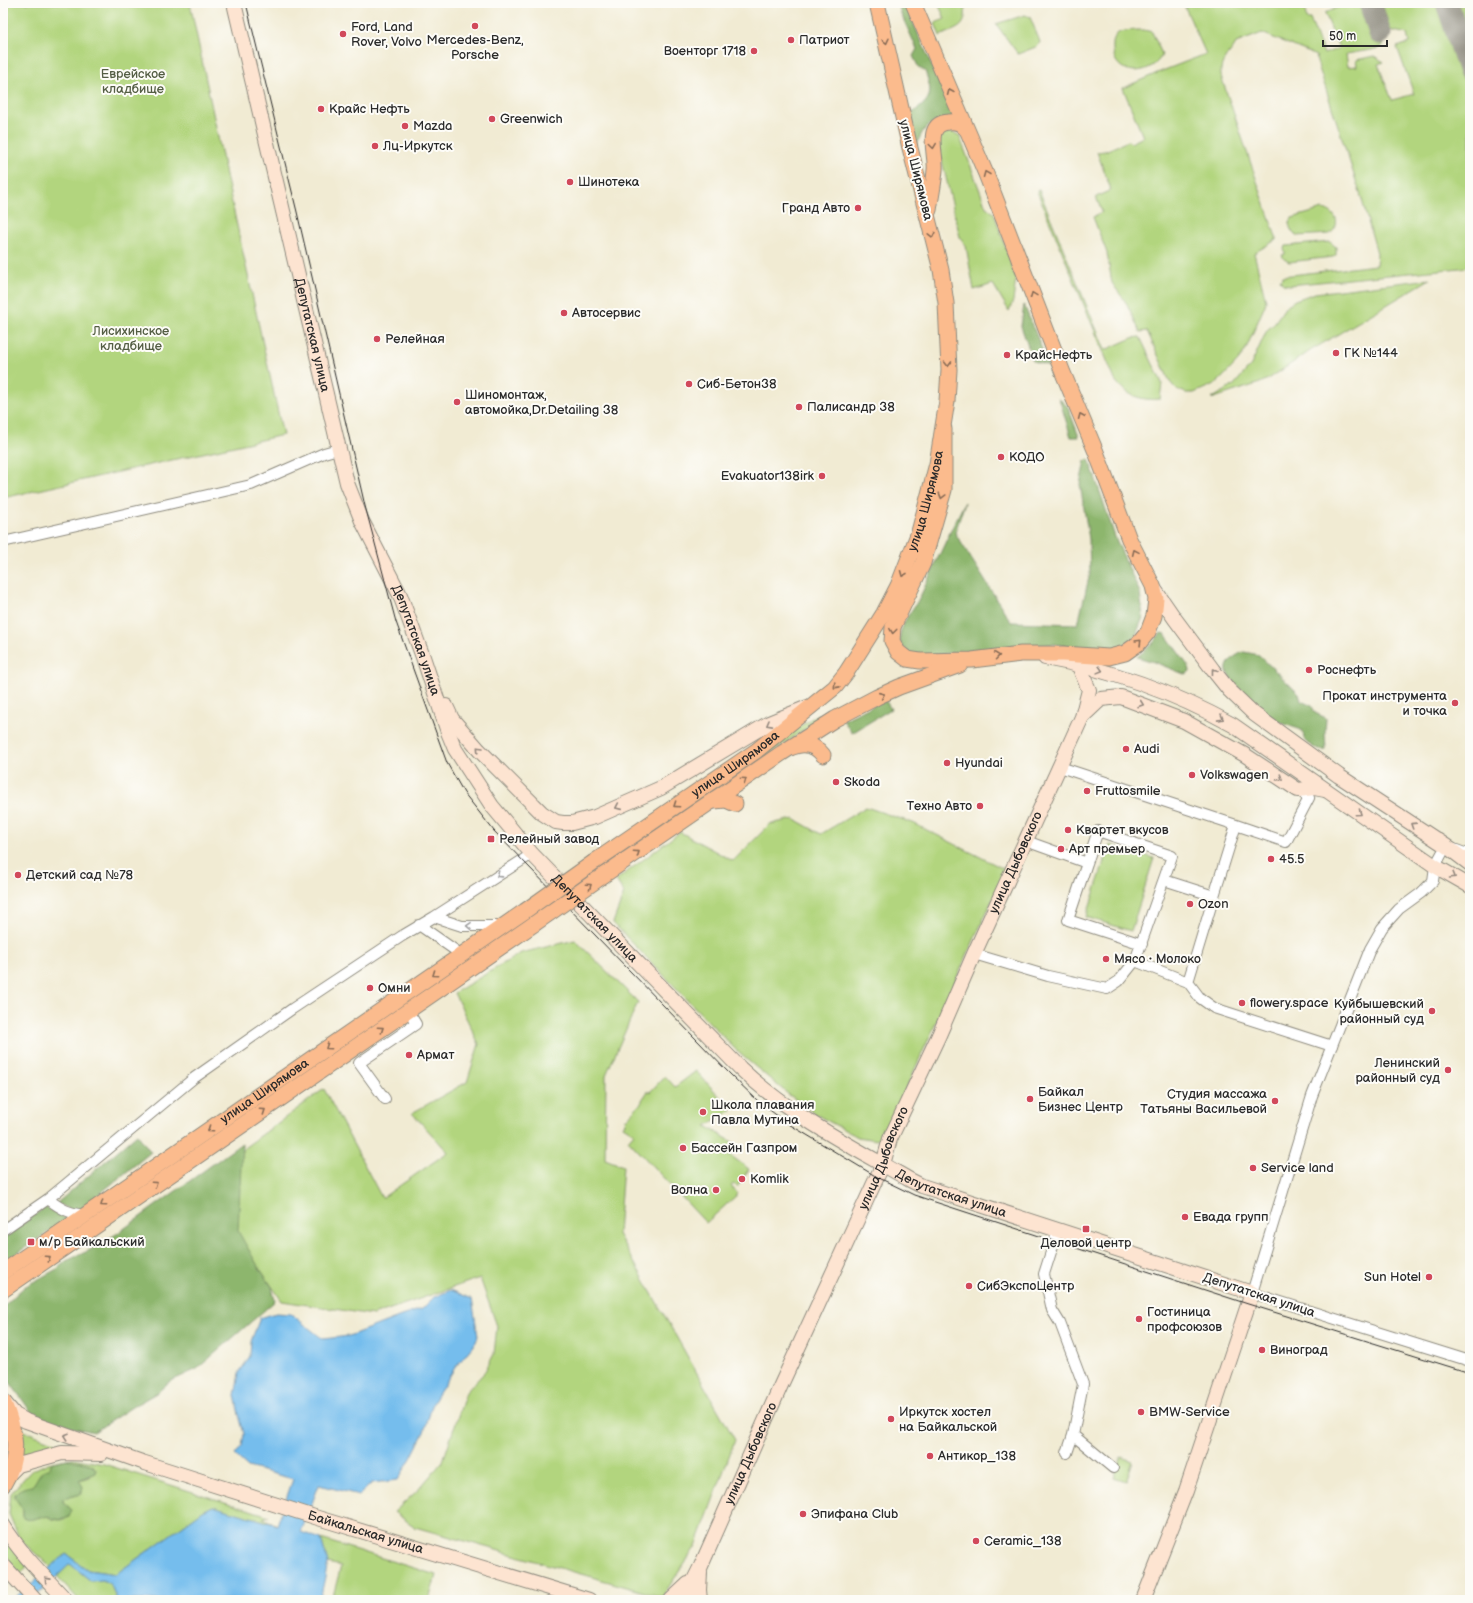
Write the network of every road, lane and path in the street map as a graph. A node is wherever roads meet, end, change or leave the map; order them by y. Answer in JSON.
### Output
{"nodes":[{"id":1,"x":234,"y":3,"type":"edge"},
{"id":2,"x":877,"y":3,"type":"edge"},
{"id":3,"x":913,"y":3,"type":"edge"},
{"id":4,"x":966,"y":128,"type":"junction"},
{"id":5,"x":928,"y":218,"type":"junction"},
{"id":6,"x":944,"y":429,"type":"junction"},
{"id":7,"x":338,"y":449,"type":"junction"},
{"id":8,"x":3,"y":542,"type":"edge"},
{"id":9,"x":1153,"y":586,"type":"junction"},
{"id":10,"x":1021,"y":654,"type":"junction"},
{"id":11,"x":972,"y":660,"type":"junction"},
{"id":12,"x":425,"y":663,"type":"junction"},
{"id":13,"x":1078,"y":664,"type":"junction"},
{"id":14,"x":817,"y":703,"type":"junction"},
{"id":15,"x":1082,"y":717,"type":"junction"},
{"id":16,"x":782,"y":753,"type":"junction"},
{"id":17,"x":823,"y":755,"type":"dead end"},
{"id":18,"x":1060,"y":767,"type":"junction"},
{"id":19,"x":499,"y":769,"type":"junction"},
{"id":20,"x":1298,"y":790,"type":"junction"},
{"id":21,"x":1327,"y":791,"type":"junction"},
{"id":22,"x":485,"y":797,"type":"junction"},
{"id":23,"x":714,"y":801,"type":"junction"},
{"id":24,"x":735,"y":804,"type":"dead end"},
{"id":25,"x":1236,"y":825,"type":"junction"},
{"id":26,"x":1026,"y":841,"type":"junction"},
{"id":27,"x":1446,"y":846,"type":"junction"},
{"id":28,"x":532,"y":854,"type":"junction"},
{"id":29,"x":1470,"y":855,"type":"edge"},
{"id":30,"x":1087,"y":863,"type":"junction"},
{"id":31,"x":1470,"y":864,"type":"edge"},
{"id":32,"x":1435,"y":866,"type":"junction"},
{"id":33,"x":1164,"y":880,"type":"junction"},
{"id":34,"x":1470,"y":886,"type":"edge"},
{"id":35,"x":1214,"y":896,"type":"junction"},
{"id":36,"x":434,"y":917,"type":"junction"},
{"id":37,"x":420,"y":925,"type":"junction"},
{"id":38,"x":505,"y":926,"type":"junction"},
{"id":39,"x":478,"y":944,"type":"junction"},
{"id":40,"x":1142,"y":944,"type":"junction"},
{"id":41,"x":974,"y":954,"type":"junction"},
{"id":42,"x":462,"y":955,"type":"junction"},
{"id":43,"x":487,"y":957,"type":"junction"},
{"id":44,"x":1135,"y":961,"type":"junction"},
{"id":45,"x":1188,"y":982,"type":"junction"},
{"id":46,"x":408,"y":1011,"type":"junction"},
{"id":47,"x":1332,"y":1046,"type":"junction"},
{"id":48,"x":385,"y":1099,"type":"dead end"},
{"id":49,"x":883,"y":1164,"type":"junction"},
{"id":50,"x":48,"y":1199,"type":"junction"},
{"id":51,"x":87,"y":1215,"type":"junction"},
{"id":52,"x":3,"y":1230,"type":"edge"},
{"id":53,"x":1058,"y":1230,"type":"junction"},
{"id":54,"x":8,"y":1274,"type":"edge"},
{"id":55,"x":3,"y":1290,"type":"edge"},
{"id":56,"x":1252,"y":1293,"type":"junction"},
{"id":57,"x":1470,"y":1361,"type":"edge"},
{"id":58,"x":3,"y":1402,"type":"edge"},
{"id":59,"x":1073,"y":1435,"type":"junction"},
{"id":60,"x":1067,"y":1453,"type":"dead end"},
{"id":61,"x":142,"y":1462,"type":"junction"},
{"id":62,"x":1112,"y":1468,"type":"dead end"},
{"id":63,"x":6,"y":1479,"type":"edge"},
{"id":64,"x":3,"y":1525,"type":"edge"},
{"id":65,"x":3,"y":1565,"type":"edge"},
{"id":66,"x":698,"y":1571,"type":"junction"},
{"id":67,"x":62,"y":1596,"type":"edge"},
{"id":68,"x":35,"y":1600,"type":"edge"},
{"id":69,"x":589,"y":1600,"type":"edge"},
{"id":70,"x":671,"y":1600,"type":"edge"},
{"id":71,"x":684,"y":1600,"type":"edge"},
{"id":72,"x":700,"y":1600,"type":"edge"},
{"id":73,"x":1144,"y":1600,"type":"edge"}],
"edges":[{"from":1,"to":7,"type":"main road","name":"Депутатская улица"},
{"from":2,"to":5,"type":"main road","name":"улица Ширямова","one_way":true},
{"from":4,"to":3,"type":"main road","one_way":true},
{"from":4,"to":5,"type":"main road","one_way":true},
{"from":9,"to":4,"type":"main road","one_way":true},
{"from":5,"to":6,"type":"main road","name":"улица Ширямова","one_way":true},
{"from":6,"to":11,"type":"main road","one_way":true},
{"from":6,"to":14,"type":"main road","name":"улица Ширямова","one_way":true},
{"from":7,"to":8,"type":"street"},
{"from":7,"to":12,"type":"main road","name":"Депутатская улица"},
{"from":10,"to":9,"type":"main road","one_way":true},
{"from":27,"to":9,"type":"main road","one_way":true},
{"from":11,"to":10,"type":"main road","one_way":true},
{"from":10,"to":13,"type":"main road"},
{"from":16,"to":11,"type":"main road","one_way":true},
{"from":19,"to":12,"type":"main road","one_way":true},
{"from":12,"to":22,"type":"main road","name":"Депутатская улица"},
{"from":13,"to":15,"type":"main road"},
{"from":13,"to":21,"type":"main road","one_way":true},
{"from":14,"to":19,"type":"main road","one_way":true},
{"from":14,"to":38,"type":"main road","name":"улица Ширямова","one_way":true,"bridge":true},
{"from":15,"to":18,"type":"main road","name":"улица Дыбовского"},
{"from":15,"to":20,"type":"main road","one_way":true},
{"from":16,"to":17,"type":"main road"},
{"from":23,"to":16,"type":"main road","name":"улица Ширямова","one_way":true},
{"from":18,"to":25,"type":"street"},
{"from":18,"to":26,"type":"main road","name":"улица Дыбовского"},
{"from":19,"to":22,"type":"main road"},
{"from":20,"to":21,"type":"main road"},
{"from":20,"to":25,"type":"street"},
{"from":21,"to":32,"type":"main road","one_way":true},
{"from":22,"to":28,"type":"main road","name":"Депутатская улица"},
{"from":23,"to":24,"type":"main road"},
{"from":43,"to":23,"type":"main road","name":"улица Ширямова","one_way":true,"bridge":true},
{"from":25,"to":35,"type":"street"},
{"from":26,"to":30,"type":"street"},
{"from":26,"to":41,"type":"main road","name":"улица Дыбовского"},
{"from":27,"to":29,"type":"street"},
{"from":27,"to":31,"type":"main road"},
{"from":27,"to":32,"type":"street"},
{"from":28,"to":36,"type":"street","one_way":true},
{"from":28,"to":49,"type":"main road","name":"Депутатская улица"},
{"from":30,"to":33,"type":"street"},
{"from":30,"to":40,"type":"street"},
{"from":32,"to":34,"type":"main road","one_way":true},
{"from":32,"to":47,"type":"street"},
{"from":33,"to":35,"type":"street"},
{"from":33,"to":40,"type":"street"},
{"from":35,"to":45,"type":"street"},
{"from":36,"to":37,"type":"street"},
{"from":38,"to":36,"type":"street","one_way":true},
{"from":37,"to":42,"type":"street"},
{"from":37,"to":50,"type":"street"},
{"from":38,"to":39,"type":"main road","name":"улица Ширямова"},
{"from":39,"to":42,"type":"main road","name":"улица Ширямова"},
{"from":39,"to":43,"type":"main road"},
{"from":40,"to":44,"type":"street"},
{"from":41,"to":44,"type":"street"},
{"from":41,"to":49,"type":"main road","name":"улица Дыбовского"},
{"from":42,"to":51,"type":"main road","name":"улица Ширямова","one_way":true},
{"from":43,"to":46,"type":"main road","name":"улица Ширямова"},
{"from":44,"to":45,"type":"street"},
{"from":45,"to":47,"type":"street"},
{"from":46,"to":48,"type":"street"},
{"from":54,"to":46,"type":"main road","name":"улица Ширямова","one_way":true},
{"from":47,"to":56,"type":"street"},
{"from":49,"to":53,"type":"main road","name":"Депутатская улица"},
{"from":49,"to":66,"type":"main road","name":"улица Дыбовского"},
{"from":50,"to":51,"type":"street"},
{"from":50,"to":52,"type":"street"},
{"from":51,"to":54,"type":"main road","name":"улица Ширямова"},
{"from":53,"to":56,"type":"main road","name":"Депутатская улица"},
{"from":53,"to":59,"type":"street"},
{"from":54,"to":55,"type":"main road"},
{"from":56,"to":57,"type":"street","name":"Депутатская улица"},
{"from":56,"to":73,"type":"main road"},
{"from":61,"to":58,"type":"main road","one_way":true},
{"from":58,"to":63,"type":"main road"},
{"from":59,"to":60,"type":"street"},
{"from":59,"to":62,"type":"street"},
{"from":61,"to":63,"type":"main road"},
{"from":61,"to":69,"type":"main road","name":"Байкальская улица"},
{"from":67,"to":64,"type":"main road","one_way":true},
{"from":65,"to":68,"type":"main road"},
{"from":66,"to":70,"type":"main road"},
{"from":66,"to":71,"type":"main road","name":"улица Дыбовского"},
{"from":66,"to":72,"type":"main road"}]}
